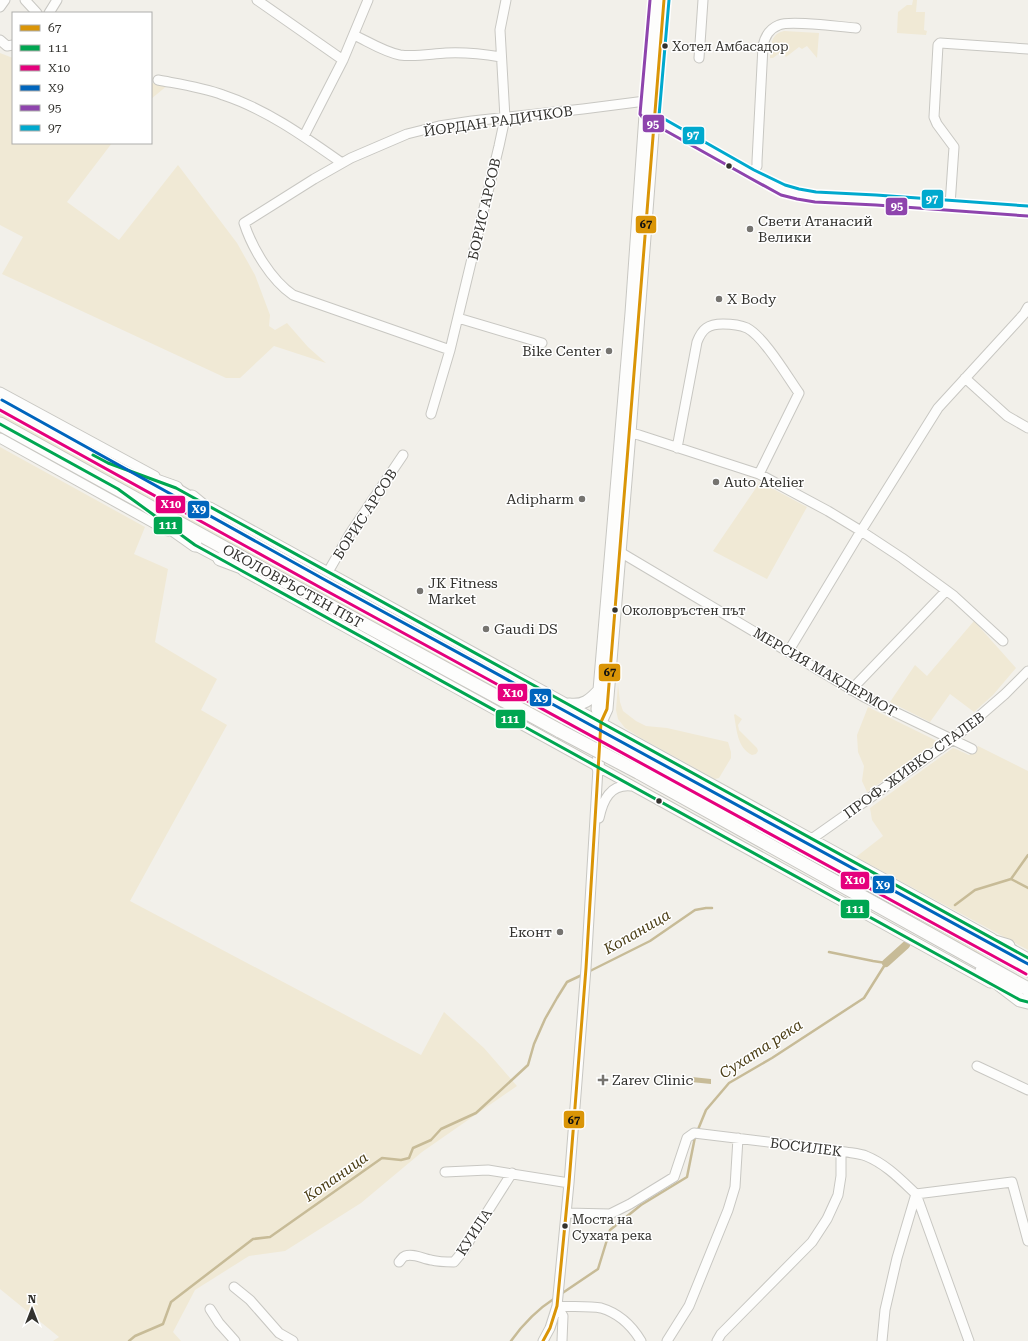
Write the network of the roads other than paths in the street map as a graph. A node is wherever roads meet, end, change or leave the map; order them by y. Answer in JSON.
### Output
{"nodes":[{"id":1,"x":5,"y":0,"type":"edge"},
{"id":2,"x":25,"y":0,"type":"edge"},
{"id":3,"x":57,"y":0,"type":"edge"},
{"id":4,"x":257,"y":0,"type":"edge"},
{"id":5,"x":368,"y":0,"type":"edge"},
{"id":6,"x":506,"y":0,"type":"edge"},
{"id":7,"x":655,"y":0,"type":"edge"},
{"id":8,"x":664,"y":0,"type":"edge"},
{"id":9,"x":703,"y":0,"type":"edge"},
{"id":10,"x":0,"y":7,"type":"edge"},
{"id":11,"x":36,"y":12,"type":"edge"},
{"id":12,"x":50,"y":12,"type":"edge"},
{"id":13,"x":856,"y":28,"type":"dead end"},
{"id":14,"x":354,"y":35,"type":"junction"},
{"id":15,"x":0,"y":40,"type":"edge"},
{"id":16,"x":12,"y":45,"type":"edge"},
{"id":17,"x":1028,"y":49,"type":"edge"},
{"id":18,"x":501,"y":57,"type":"junction"},
{"id":19,"x":699,"y":58,"type":"dead end"},
{"id":20,"x":343,"y":60,"type":"junction"},
{"id":21,"x":158,"y":80,"type":"dead end"},
{"id":22,"x":651,"y":100,"type":"junction"},
{"id":23,"x":650,"y":116,"type":"junction"},
{"id":24,"x":505,"y":118,"type":"junction"},
{"id":25,"x":304,"y":136,"type":"junction"},
{"id":26,"x":342,"y":163,"type":"junction"},
{"id":27,"x":752,"y":174,"type":"junction"},
{"id":28,"x":950,"y":205,"type":"junction"},
{"id":29,"x":1028,"y":211,"type":"edge"},
{"id":30,"x":1028,"y":307,"type":"edge"},
{"id":31,"x":458,"y":318,"type":"junction"},
{"id":32,"x":542,"y":343,"type":"dead end"},
{"id":33,"x":450,"y":350,"type":"junction"},
{"id":34,"x":966,"y":378,"type":"junction"},
{"id":35,"x":0,"y":392,"type":"edge"},
{"id":36,"x":0,"y":404,"type":"edge"},
{"id":37,"x":430,"y":414,"type":"dead end"},
{"id":38,"x":0,"y":424,"type":"edge"},
{"id":39,"x":1028,"y":428,"type":"edge"},
{"id":40,"x":630,"y":433,"type":"junction"},
{"id":41,"x":0,"y":438,"type":"edge"},
{"id":42,"x":677,"y":448,"type":"junction"},
{"id":43,"x":403,"y":455,"type":"dead end"},
{"id":44,"x":108,"y":463,"type":"junction"},
{"id":45,"x":759,"y":474,"type":"junction"},
{"id":46,"x":176,"y":488,"type":"junction"},
{"id":47,"x":118,"y":489,"type":"junction"},
{"id":48,"x":192,"y":497,"type":"junction"},
{"id":49,"x":861,"y":531,"type":"junction"},
{"id":50,"x":238,"y":535,"type":"junction"},
{"id":51,"x":195,"y":545,"type":"junction"},
{"id":52,"x":620,"y":552,"type":"junction"},
{"id":53,"x":220,"y":559,"type":"junction"},
{"id":54,"x":328,"y":572,"type":"junction"},
{"id":55,"x":296,"y":588,"type":"junction"},
{"id":56,"x":946,"y":591,"type":"junction"},
{"id":57,"x":1003,"y":641,"type":"dead end"},
{"id":58,"x":788,"y":652,"type":"junction"},
{"id":59,"x":1028,"y":671,"type":"edge"},
{"id":60,"x":598,"y":690,"type":"junction"},
{"id":61,"x":851,"y":690,"type":"junction"},
{"id":62,"x":566,"y":710,"type":"junction"},
{"id":63,"x":601,"y":722,"type":"junction"},
{"id":64,"x":952,"y":740,"type":"junction"},
{"id":65,"x":972,"y":749,"type":"dead end"},
{"id":66,"x":598,"y":768,"type":"junction"},
{"id":67,"x":633,"y":787,"type":"junction"},
{"id":68,"x":813,"y":838,"type":"junction"},
{"id":69,"x":594,"y":841,"type":"junction"},
{"id":70,"x":951,"y":928,"type":"junction"},
{"id":71,"x":944,"y":942,"type":"junction"},
{"id":72,"x":1008,"y":946,"type":"junction"},
{"id":73,"x":1028,"y":958,"type":"edge"},
{"id":74,"x":1028,"y":970,"type":"edge"},
{"id":75,"x":1028,"y":989,"type":"edge"},
{"id":76,"x":1025,"y":1002,"type":"edge"},
{"id":77,"x":977,"y":1066,"type":"dead end"},
{"id":78,"x":1028,"y":1090,"type":"edge"},
{"id":79,"x":738,"y":1138,"type":"junction"},
{"id":80,"x":841,"y":1151,"type":"junction"},
{"id":81,"x":445,"y":1172,"type":"dead end"},
{"id":82,"x":512,"y":1173,"type":"junction"},
{"id":83,"x":569,"y":1183,"type":"junction"},
{"id":84,"x":916,"y":1194,"type":"junction"},
{"id":85,"x":566,"y":1213,"type":"junction"},
{"id":86,"x":1028,"y":1241,"type":"edge"},
{"id":87,"x":399,"y":1262,"type":"dead end"},
{"id":88,"x":234,"y":1287,"type":"dead end"},
{"id":89,"x":557,"y":1306,"type":"junction"},
{"id":90,"x":210,"y":1309,"type":"dead end"},
{"id":91,"x":234,"y":1341,"type":"edge"},
{"id":92,"x":293,"y":1341,"type":"edge"},
{"id":93,"x":543,"y":1341,"type":"edge"},
{"id":94,"x":562,"y":1341,"type":"edge"},
{"id":95,"x":641,"y":1341,"type":"edge"},
{"id":96,"x":667,"y":1341,"type":"edge"},
{"id":97,"x":716,"y":1341,"type":"edge"},
{"id":98,"x":882,"y":1341,"type":"edge"},
{"id":99,"x":969,"y":1341,"type":"edge"}],
"edges":[{"from":1,"to":10,"type":"street"},
{"from":2,"to":11,"type":"street"},
{"from":3,"to":12,"type":"street"},
{"from":4,"to":20,"type":"street"},
{"from":5,"to":14,"type":"street"},
{"from":6,"to":18,"type":"street","name":"БОРИС АРСОВ"},
{"from":7,"to":22,"type":"main road"},
{"from":8,"to":22,"type":"main road"},
{"from":9,"to":19,"type":"street"},
{"from":13,"to":27,"type":"street"},
{"from":14,"to":18,"type":"street"},
{"from":14,"to":20,"type":"street"},
{"from":15,"to":16,"type":"street"},
{"from":17,"to":28,"type":"street"},
{"from":18,"to":24,"type":"street","name":"БОРИС АРСОВ"},
{"from":20,"to":25,"type":"street"},
{"from":21,"to":25,"type":"street"},
{"from":22,"to":23,"type":"main road"},
{"from":22,"to":24,"type":"street","name":"ЙОРДАН РАДИЧКОВ"},
{"from":23,"to":27,"type":"street"},
{"from":23,"to":40,"type":"main road"},
{"from":23,"to":60,"type":"main road"},
{"from":24,"to":26,"type":"street","name":"ЙОРДАН РАДИЧКОВ"},
{"from":24,"to":31,"type":"street","name":"БОРИС АРСОВ"},
{"from":25,"to":26,"type":"street"},
{"from":26,"to":33,"type":"street","name":"ЙОРДАН РАДИЧКОВ"},
{"from":27,"to":28,"type":"street"},
{"from":28,"to":29,"type":"street"},
{"from":30,"to":34,"type":"street"},
{"from":31,"to":32,"type":"street"},
{"from":31,"to":33,"type":"street","name":"БОРИС АРСОВ"},
{"from":33,"to":37,"type":"street","name":"БОРИС АРСОВ"},
{"from":34,"to":39,"type":"street"},
{"from":34,"to":49,"type":"street"},
{"from":35,"to":46,"type":"street"},
{"from":36,"to":44,"type":"highway","name":"ОКОЛОВРЪСТЕН ПЪТ"},
{"from":38,"to":47,"type":"highway","name":"ОКОЛОВРЪСТЕН ПЪТ"},
{"from":40,"to":42,"type":"street"},
{"from":40,"to":52,"type":"main road"},
{"from":41,"to":51,"type":"street"},
{"from":42,"to":45,"type":"street"},
{"from":42,"to":45,"type":"street"},
{"from":43,"to":54,"type":"street","name":"БОРИС АРСОВ"},
{"from":44,"to":46,"type":"highway"},
{"from":44,"to":50,"type":"highway","name":"ОКОЛОВРЪСТЕН ПЪТ"},
{"from":45,"to":49,"type":"street"},
{"from":46,"to":48,"type":"street"},
{"from":47,"to":51,"type":"highway"},
{"from":47,"to":55,"type":"highway","name":"ОКОЛОВРЪСТЕН ПЪТ"},
{"from":48,"to":50,"type":"highway"},
{"from":48,"to":54,"type":"street"},
{"from":49,"to":56,"type":"street"},
{"from":49,"to":58,"type":"street"},
{"from":50,"to":62,"type":"highway","name":"ОКОЛОВРЪСТЕН ПЪТ"},
{"from":51,"to":53,"type":"street"},
{"from":52,"to":58,"type":"street","name":"МЕРСИЯ МАКДЕРМОТ"},
{"from":52,"to":63,"type":"main road"},
{"from":53,"to":55,"type":"highway"},
{"from":53,"to":66,"type":"street"},
{"from":54,"to":62,"type":"street"},
{"from":55,"to":71,"type":"highway","name":"ОКОЛОВРЪСТЕН ПЪТ","bridge":true},
{"from":56,"to":57,"type":"street"},
{"from":56,"to":61,"type":"street"},
{"from":58,"to":61,"type":"street","name":"МЕРСИЯ МАКДЕРМОТ"},
{"from":59,"to":64,"type":"street","name":"ПРОФ. ЖИВКО СТАЛЕВ"},
{"from":60,"to":62,"type":"main road"},
{"from":60,"to":63,"type":"main road"},
{"from":61,"to":64,"type":"street","name":"МЕРСИЯ МАКДЕРМОТ"},
{"from":62,"to":63,"type":"street"},
{"from":62,"to":70,"type":"highway","name":"ОКОЛОВРЪСТЕН ПЪТ","bridge":true},
{"from":63,"to":66,"type":"main road"},
{"from":63,"to":68,"type":"street"},
{"from":64,"to":65,"type":"street","name":"МЕРСИЯ МАКДЕРМОТ"},
{"from":64,"to":68,"type":"street","name":"ПРОФ. ЖИВКО СТАЛЕВ"},
{"from":66,"to":67,"type":"street"},
{"from":66,"to":69,"type":"street"},
{"from":67,"to":69,"type":"street"},
{"from":67,"to":76,"type":"street"},
{"from":68,"to":72,"type":"street"},
{"from":69,"to":83,"type":"street"},
{"from":70,"to":72,"type":"highway"},
{"from":70,"to":74,"type":"highway","name":"ОКОЛОВРЪСТЕН ПЪТ"},
{"from":71,"to":75,"type":"highway","name":"ОКОЛОВРЪСТЕН ПЪТ"},
{"from":71,"to":76,"type":"highway"},
{"from":72,"to":73,"type":"street"},
{"from":77,"to":78,"type":"street"},
{"from":79,"to":80,"type":"street","name":"БОСИЛЕК"},
{"from":79,"to":85,"type":"street","name":"БОСИЛЕК"},
{"from":79,"to":96,"type":"street"},
{"from":80,"to":84,"type":"street","name":"БОСИЛЕК"},
{"from":80,"to":97,"type":"street"},
{"from":81,"to":82,"type":"street"},
{"from":82,"to":83,"type":"street"},
{"from":82,"to":87,"type":"street","name":"КУИЛА"},
{"from":83,"to":85,"type":"street"},
{"from":84,"to":86,"type":"street"},
{"from":84,"to":98,"type":"street"},
{"from":84,"to":99,"type":"street","name":"БОСИЛЕК"},
{"from":85,"to":89,"type":"street"},
{"from":88,"to":92,"type":"street"},
{"from":89,"to":93,"type":"street"},
{"from":89,"to":94,"type":"street"},
{"from":89,"to":95,"type":"street"},
{"from":90,"to":91,"type":"street"}]}
